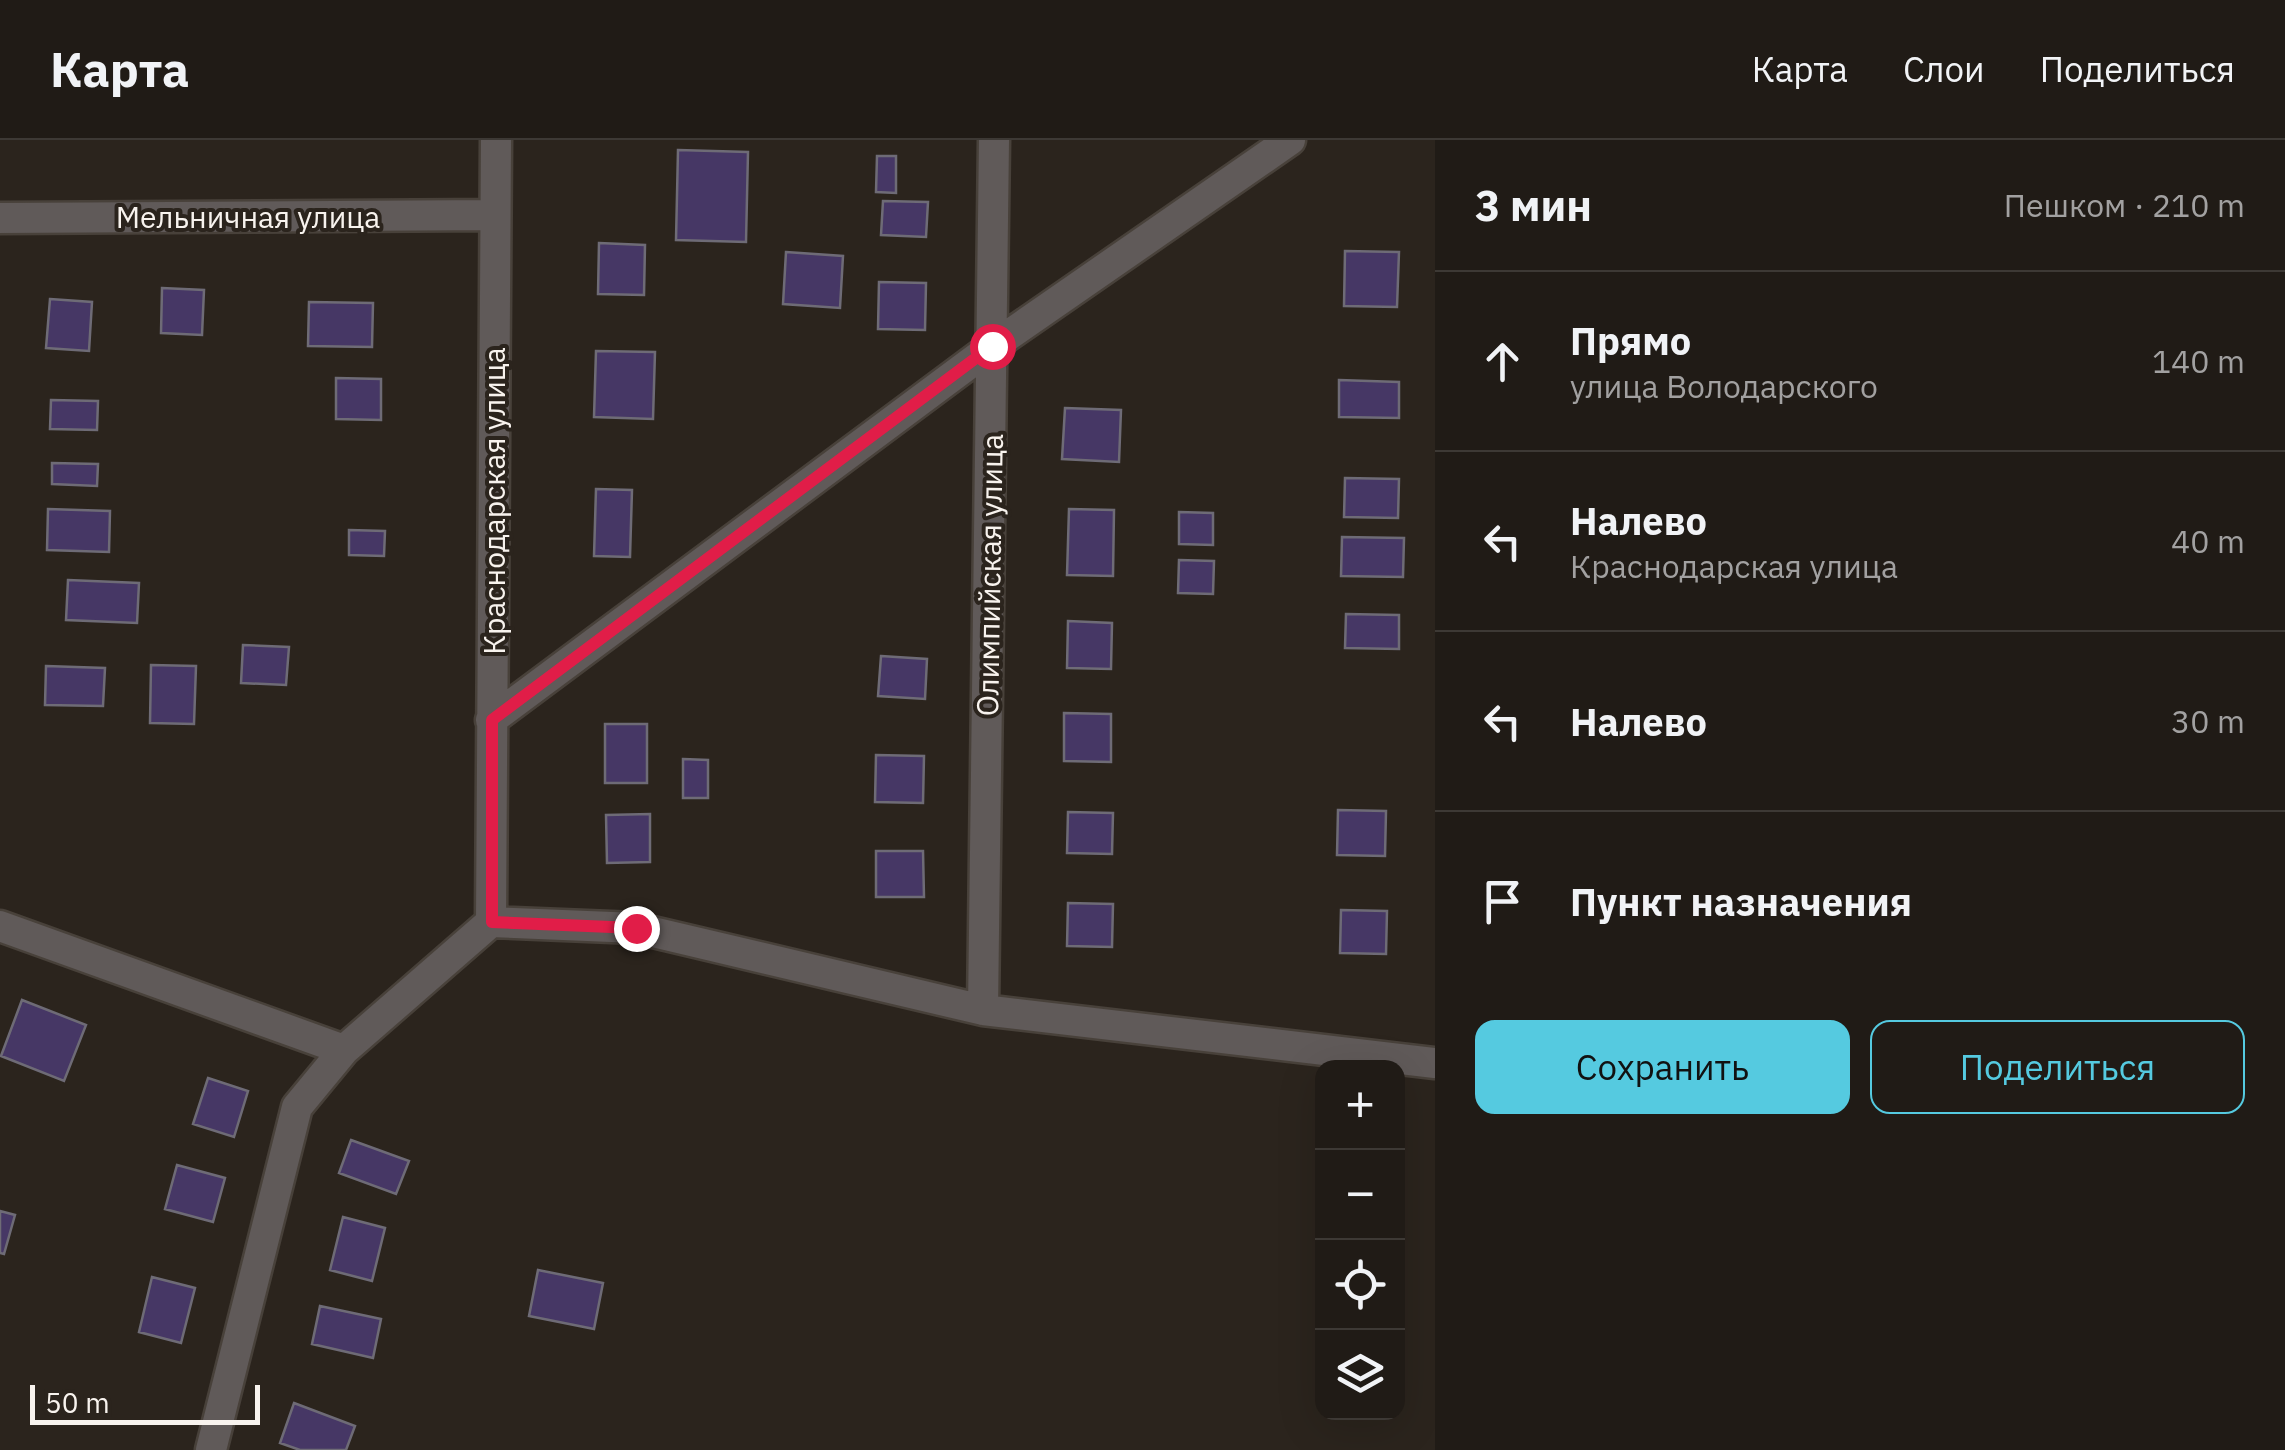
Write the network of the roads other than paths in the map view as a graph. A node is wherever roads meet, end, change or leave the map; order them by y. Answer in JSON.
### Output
{"nodes":[{"id":1,"x":496,"y":140,"type":"edge"},
{"id":2,"x":994,"y":140,"type":"edge"},
{"id":3,"x":1290,"y":140,"type":"edge"},
{"id":4,"x":495,"y":215,"type":"junction"},
{"id":5,"x":0,"y":218,"type":"edge"},
{"id":6,"x":992,"y":346,"type":"junction"},
{"id":7,"x":492,"y":720,"type":"junction"},
{"id":8,"x":492,"y":922,"type":"junction"},
{"id":9,"x":0,"y":926,"type":"edge"},
{"id":10,"x":982,"y":1010,"type":"junction"},
{"id":11,"x":344,"y":1050,"type":"junction"},
{"id":12,"x":1435,"y":1063,"type":"edge"},
{"id":13,"x":211,"y":1450,"type":"edge"}],
"edges":[{"from":1,"to":4,"type":"street","name":"Краснодарская улица"},
{"from":2,"to":6,"type":"street","name":"Олимпийская улица"},
{"from":3,"to":6,"type":"street"},
{"from":4,"to":5,"type":"street","name":"Мельничная улица"},
{"from":4,"to":7,"type":"street","name":"Краснодарская улица"},
{"from":6,"to":7,"type":"street"},
{"from":6,"to":10,"type":"street","name":"Олимпийская улица"},
{"from":7,"to":8,"type":"street","name":"Краснодарская улица"},
{"from":8,"to":10,"type":"street"},
{"from":8,"to":11,"type":"street"},
{"from":9,"to":11,"type":"street"},
{"from":10,"to":12,"type":"street"},
{"from":11,"to":13,"type":"street"}]}
